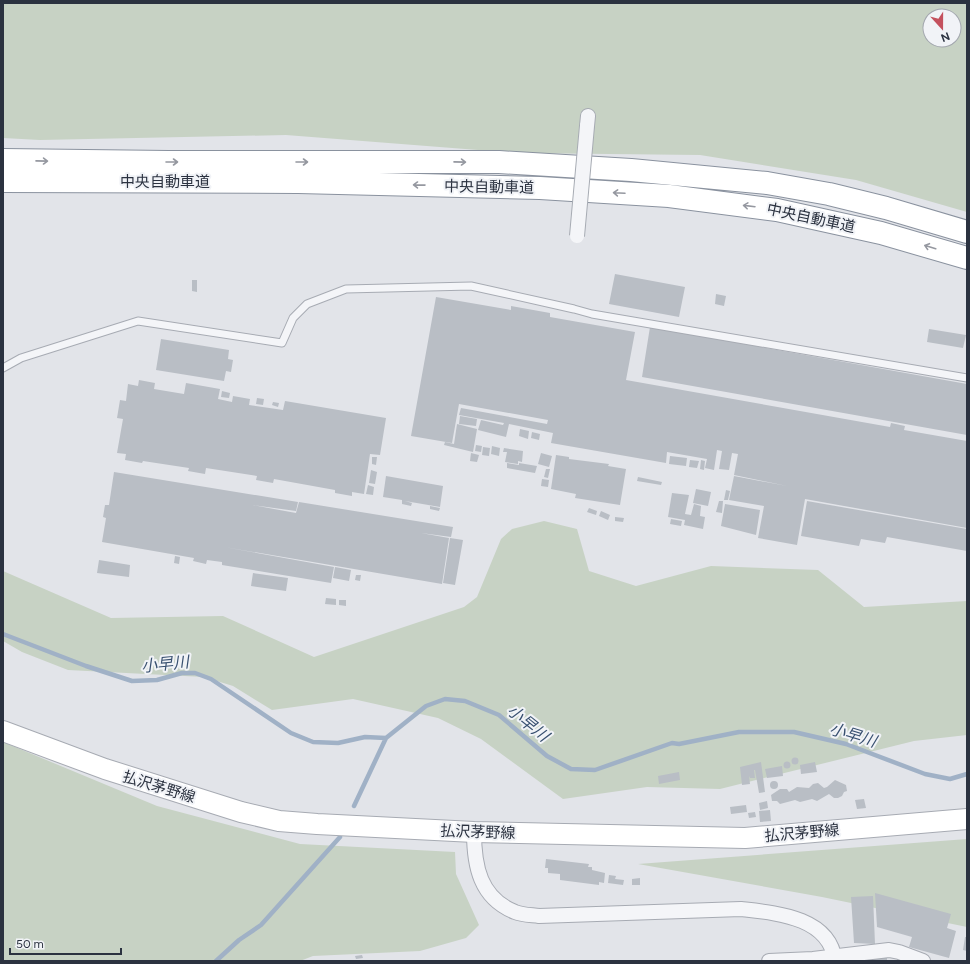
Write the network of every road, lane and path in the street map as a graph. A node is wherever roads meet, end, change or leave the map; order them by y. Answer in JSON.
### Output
{"nodes":[{"id":1,"x":588,"y":121,"type":"dead end"},
{"id":2,"x":3,"y":160,"type":"edge"},
{"id":3,"x":3,"y":181,"type":"edge"},
{"id":4,"x":967,"y":232,"type":"edge"},
{"id":5,"x":578,"y":239,"type":"dead end"},
{"id":6,"x":967,"y":258,"type":"edge"},
{"id":7,"x":3,"y":368,"type":"edge"},
{"id":8,"x":967,"y":378,"type":"edge"},
{"id":9,"x":3,"y":731,"type":"edge"},
{"id":10,"x":967,"y":819,"type":"edge"},
{"id":11,"x":474,"y":832,"type":"junction"},
{"id":12,"x":835,"y":958,"type":"edge"},
{"id":13,"x":769,"y":961,"type":"edge"},
{"id":14,"x":923,"y":961,"type":"edge"}],
"edges":[{"from":1,"to":5,"type":"street","bridge":true},
{"from":2,"to":4,"type":"highway","name":"中央自動車道","one_way":true},
{"from":6,"to":3,"type":"highway","name":"中央自動車道","one_way":true},
{"from":7,"to":8,"type":"lane"},
{"from":9,"to":11,"type":"main road","name":"払沢茅野線"},
{"from":10,"to":11,"type":"main road","name":"払沢茅野線"},
{"from":11,"to":12,"type":"street"},
{"from":12,"to":13,"type":"street"},
{"from":12,"to":14,"type":"street"}]}
